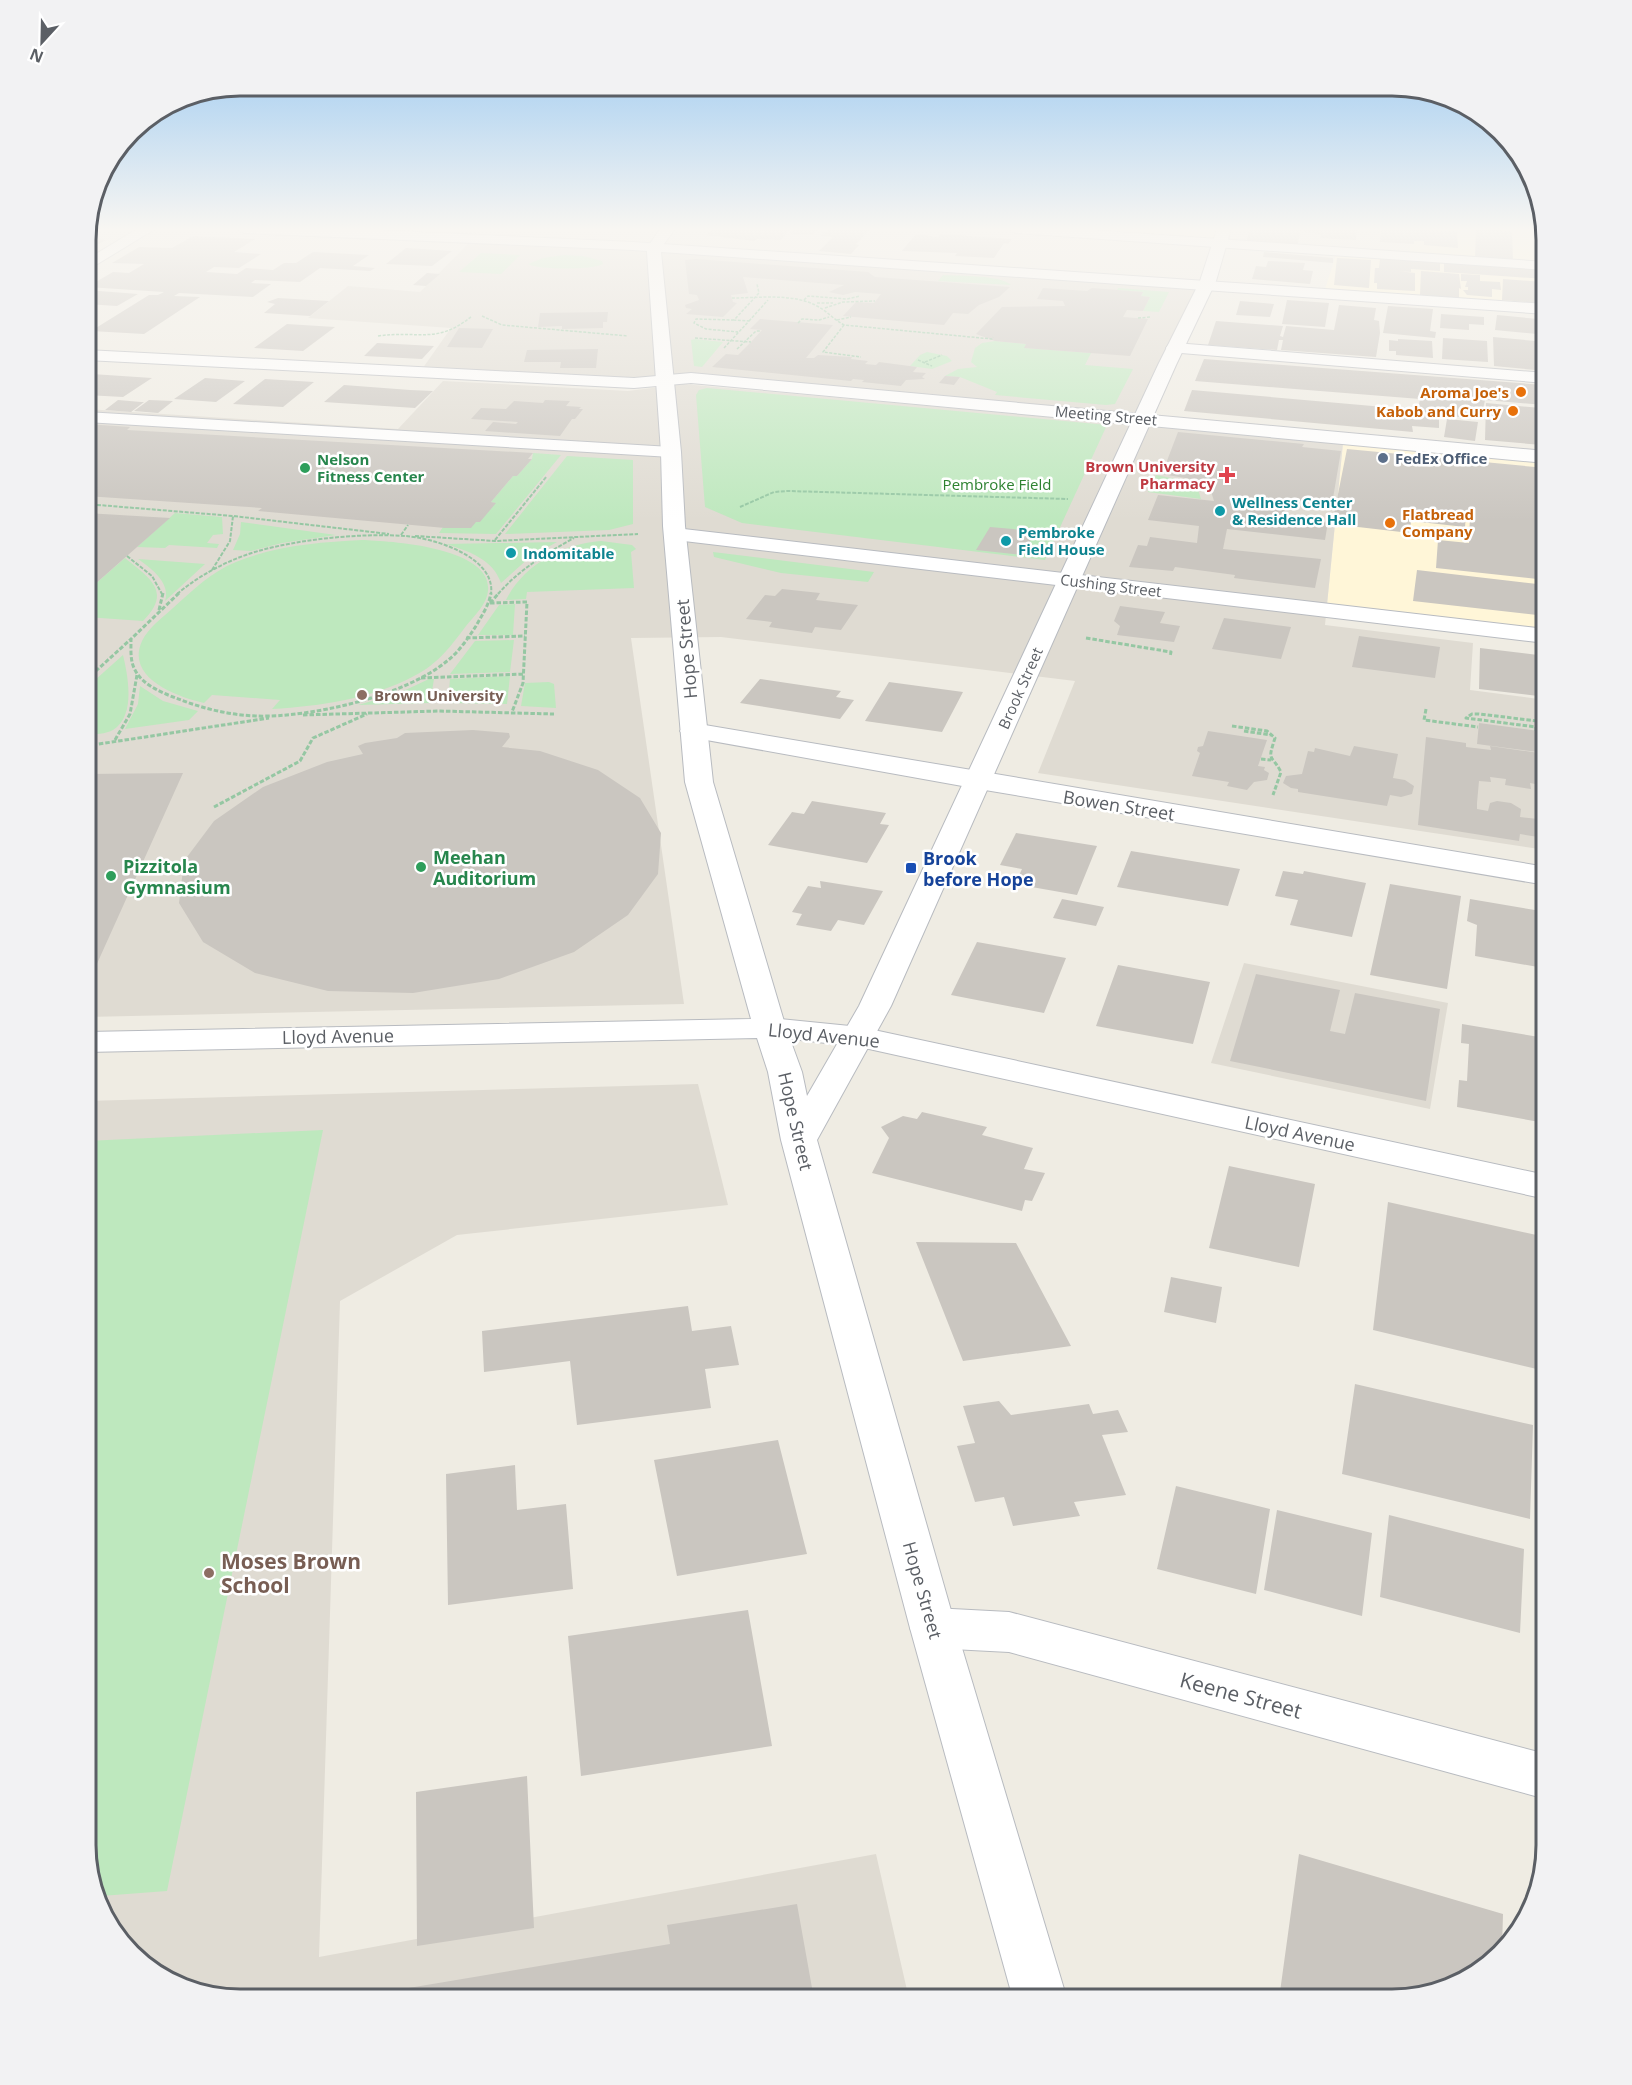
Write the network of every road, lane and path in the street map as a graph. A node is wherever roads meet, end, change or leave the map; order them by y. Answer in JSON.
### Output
{"nodes":[{"id":1,"x":459,"y":326,"type":"edge"},
{"id":2,"x":517,"y":326,"type":"edge"},
{"id":3,"x":661,"y":326,"type":"edge"},
{"id":4,"x":700,"y":326,"type":"edge"},
{"id":5,"x":744,"y":326,"type":"edge"},
{"id":6,"x":843,"y":326,"type":"edge"},
{"id":7,"x":860,"y":326,"type":"edge"},
{"id":8,"x":1185,"y":326,"type":"edge"},
{"id":9,"x":761,"y":331,"type":"dead end"},
{"id":10,"x":739,"y":332,"type":"junction"},
{"id":11,"x":635,"y":336,"type":"dead end"},
{"id":12,"x":993,"y":337,"type":"dead end"},
{"id":13,"x":698,"y":338,"type":"dead end"},
{"id":14,"x":392,"y":340,"type":"dead end"},
{"id":15,"x":731,"y":341,"type":"junction"},
{"id":16,"x":745,"y":342,"type":"junction"},
{"id":17,"x":751,"y":342,"type":"dead end"},
{"id":18,"x":1175,"y":348,"type":"junction"},
{"id":19,"x":732,"y":354,"type":"dead end"},
{"id":20,"x":942,"y":355,"type":"dead end"},
{"id":21,"x":96,"y":356,"type":"edge"},
{"id":22,"x":858,"y":360,"type":"dead end"},
{"id":23,"x":925,"y":362,"type":"dead end"},
{"id":24,"x":1536,"y":377,"type":"edge"},
{"id":25,"x":666,"y":381,"type":"junction"},
{"id":26,"x":96,"y":418,"type":"edge"},
{"id":27,"x":1143,"y":418,"type":"junction"},
{"id":28,"x":671,"y":452,"type":"junction"},
{"id":29,"x":1536,"y":456,"type":"edge"},
{"id":30,"x":551,"y":471,"type":"dead end"},
{"id":31,"x":1077,"y":500,"type":"dead end"},
{"id":32,"x":96,"y":505,"type":"edge"},
{"id":33,"x":733,"y":510,"type":"dead end"},
{"id":34,"x":233,"y":516,"type":"junction"},
{"id":35,"x":408,"y":525,"type":"dead end"},
{"id":36,"x":642,"y":533,"type":"dead end"},
{"id":37,"x":675,"y":534,"type":"junction"},
{"id":38,"x":400,"y":535,"type":"junction"},
{"id":39,"x":406,"y":536,"type":"junction"},
{"id":40,"x":577,"y":537,"type":"junction"},
{"id":41,"x":495,"y":541,"type":"junction"},
{"id":42,"x":127,"y":556,"type":"dead end"},
{"id":43,"x":211,"y":570,"type":"junction"},
{"id":44,"x":1069,"y":579,"type":"junction"},
{"id":45,"x":490,"y":603,"type":"junction"},
{"id":46,"x":157,"y":614,"type":"junction"},
{"id":47,"x":1536,"y":635,"type":"edge"},
{"id":48,"x":525,"y":636,"type":"junction"},
{"id":49,"x":466,"y":638,"type":"junction"},
{"id":50,"x":1086,"y":638,"type":"dead end"},
{"id":51,"x":131,"y":639,"type":"junction"},
{"id":52,"x":1170,"y":656,"type":"dead end"},
{"id":53,"x":96,"y":671,"type":"edge"},
{"id":54,"x":138,"y":673,"type":"junction"},
{"id":55,"x":523,"y":674,"type":"junction"},
{"id":56,"x":420,"y":678,"type":"junction"},
{"id":57,"x":1426,"y":709,"type":"dead end"},
{"id":58,"x":370,"y":712,"type":"junction"},
{"id":59,"x":512,"y":712,"type":"junction"},
{"id":60,"x":554,"y":714,"type":"dead end"},
{"id":61,"x":279,"y":716,"type":"junction"},
{"id":62,"x":1536,"y":721,"type":"edge"},
{"id":63,"x":1232,"y":726,"type":"dead end"},
{"id":64,"x":1479,"y":727,"type":"dead end"},
{"id":65,"x":1536,"y":727,"type":"edge"},
{"id":66,"x":1536,"y":727,"type":"edge"},
{"id":67,"x":693,"y":731,"type":"junction"},
{"id":68,"x":1244,"y":731,"type":"dead end"},
{"id":69,"x":1536,"y":731,"type":"dead end"},
{"id":70,"x":1272,"y":735,"type":"junction"},
{"id":71,"x":115,"y":741,"type":"junction"},
{"id":72,"x":96,"y":744,"type":"edge"},
{"id":73,"x":1261,"y":759,"type":"dead end"},
{"id":74,"x":1271,"y":760,"type":"junction"},
{"id":75,"x":979,"y":781,"type":"junction"},
{"id":76,"x":1272,"y":801,"type":"dead end"},
{"id":77,"x":214,"y":807,"type":"dead end"},
{"id":78,"x":1536,"y":874,"type":"edge"},
{"id":79,"x":770,"y":1028,"type":"junction"},
{"id":80,"x":860,"y":1036,"type":"junction"},
{"id":81,"x":96,"y":1042,"type":"edge"},
{"id":82,"x":799,"y":1140,"type":"junction"},
{"id":83,"x":1536,"y":1185,"type":"edge"},
{"id":84,"x":933,"y":1628,"type":"junction"},
{"id":85,"x":1536,"y":1774,"type":"edge"},
{"id":86,"x":1037,"y":1989,"type":"edge"}],
"edges":[{"from":1,"to":14,"type":"path"},
{"from":2,"to":11,"type":"path"},
{"from":3,"to":25,"type":"street","name":"Hope Street"},
{"from":4,"to":10,"type":"path"},
{"from":5,"to":10,"type":"path"},
{"from":6,"to":22,"type":"path"},
{"from":7,"to":12,"type":"path"},
{"from":8,"to":18,"type":"street","name":"Brook Street"},
{"from":9,"to":16,"type":"path"},
{"from":10,"to":15,"type":"path"},
{"from":13,"to":15,"type":"path"},
{"from":15,"to":16,"type":"path"},
{"from":16,"to":17,"type":"path"},
{"from":16,"to":19,"type":"path"},
{"from":18,"to":24,"type":"street"},
{"from":18,"to":27,"type":"street","name":"Brook Street"},
{"from":20,"to":23,"type":"path"},
{"from":21,"to":25,"type":"street","name":"Meeting Street"},
{"from":25,"to":27,"type":"street","name":"Meeting Street"},
{"from":25,"to":28,"type":"street","name":"Hope Street"},
{"from":26,"to":28,"type":"lane"},
{"from":27,"to":29,"type":"street","name":"Meeting Street"},
{"from":27,"to":44,"type":"street","name":"Brook Street"},
{"from":28,"to":37,"type":"street","name":"Hope Street"},
{"from":30,"to":41,"type":"path"},
{"from":31,"to":33,"type":"path"},
{"from":32,"to":34,"type":"path"},
{"from":34,"to":38,"type":"path"},
{"from":34,"to":43,"type":"path"},
{"from":35,"to":38,"type":"path"},
{"from":36,"to":40,"type":"path"},
{"from":37,"to":44,"type":"street","name":"Cushing Street"},
{"from":37,"to":67,"type":"street","name":"Hope Street"},
{"from":38,"to":39,"type":"path"},
{"from":39,"to":41,"type":"path"},
{"from":39,"to":43,"type":"path"},
{"from":39,"to":45,"type":"path"},
{"from":40,"to":41,"type":"path"},
{"from":40,"to":45,"type":"path"},
{"from":42,"to":46,"type":"path"},
{"from":43,"to":46,"type":"path"},
{"from":44,"to":47,"type":"street","name":"Cushing Street"},
{"from":44,"to":75,"type":"street","name":"Brook Street"},
{"from":45,"to":48,"type":"path"},
{"from":45,"to":49,"type":"path"},
{"from":46,"to":51,"type":"path"},
{"from":48,"to":49,"type":"path"},
{"from":48,"to":55,"type":"path"},
{"from":49,"to":56,"type":"path"},
{"from":50,"to":52,"type":"path"},
{"from":51,"to":53,"type":"path"},
{"from":51,"to":54,"type":"path"},
{"from":54,"to":61,"type":"path"},
{"from":54,"to":71,"type":"path"},
{"from":55,"to":56,"type":"path"},
{"from":55,"to":59,"type":"path"},
{"from":56,"to":61,"type":"path"},
{"from":57,"to":64,"type":"path"},
{"from":58,"to":59,"type":"path"},
{"from":58,"to":61,"type":"path"},
{"from":58,"to":77,"type":"path"},
{"from":59,"to":60,"type":"path"},
{"from":61,"to":71,"type":"path"},
{"from":62,"to":66,"type":"path"},
{"from":63,"to":70,"type":"path"},
{"from":65,"to":69,"type":"path"},
{"from":67,"to":75,"type":"street","name":"Bowen Street"},
{"from":67,"to":79,"type":"street","name":"Hope Street"},
{"from":68,"to":70,"type":"path"},
{"from":70,"to":74,"type":"path"},
{"from":71,"to":72,"type":"path"},
{"from":73,"to":74,"type":"path"},
{"from":74,"to":76,"type":"path"},
{"from":75,"to":78,"type":"street","name":"Bowen Street"},
{"from":75,"to":80,"type":"street","name":"Brook Street"},
{"from":79,"to":80,"type":"street","name":"Lloyd Avenue"},
{"from":79,"to":81,"type":"street","name":"Lloyd Avenue"},
{"from":79,"to":82,"type":"street","name":"Hope Street"},
{"from":80,"to":82,"type":"street","name":"Brook Street"},
{"from":80,"to":83,"type":"street","name":"Lloyd Avenue"},
{"from":82,"to":84,"type":"street","name":"Hope Street"},
{"from":84,"to":85,"type":"street","name":"Keene Street"},
{"from":84,"to":86,"type":"street","name":"Hope Street"}]}
